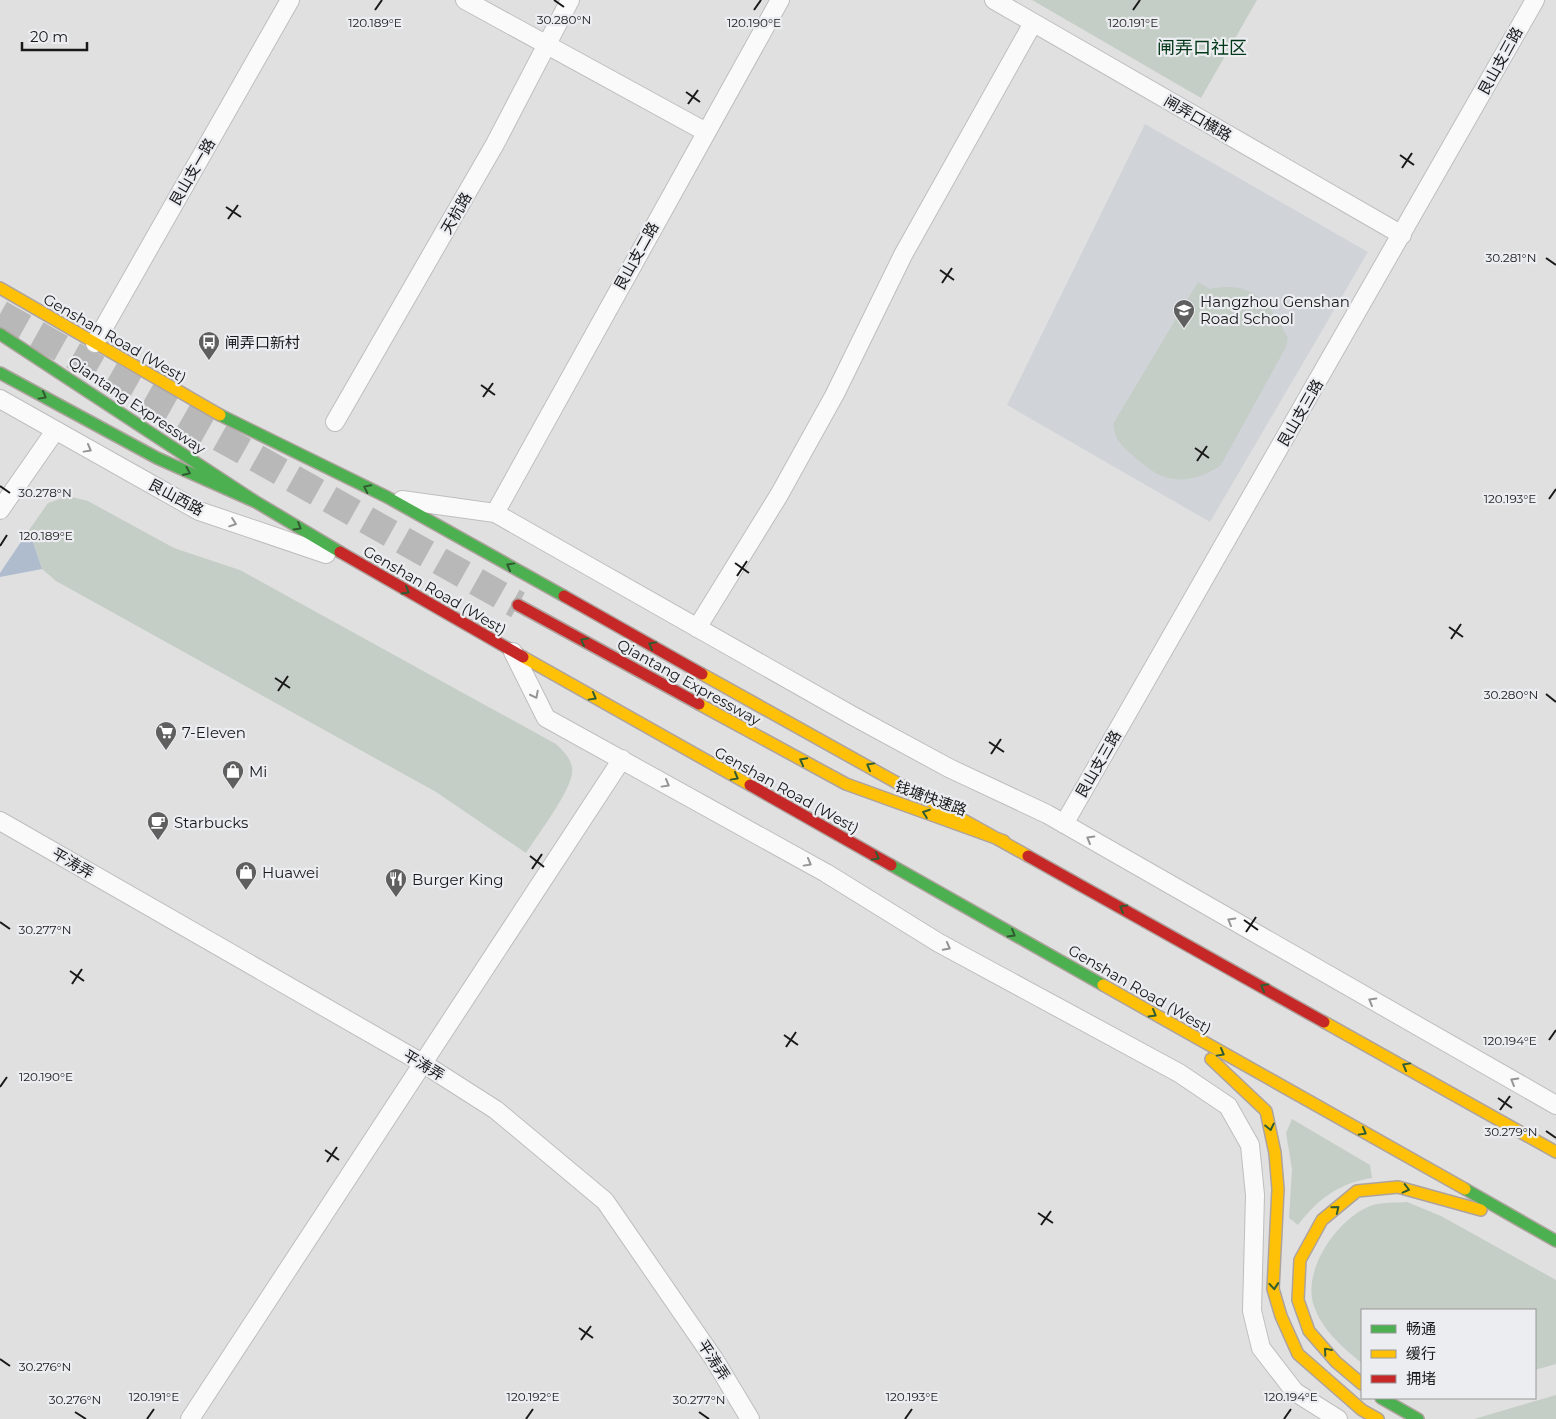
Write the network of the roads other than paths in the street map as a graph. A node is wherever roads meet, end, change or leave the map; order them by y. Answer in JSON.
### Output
{"nodes":[{"id":1,"x":290,"y":0,"type":"edge"},
{"id":2,"x":465,"y":0,"type":"edge"},
{"id":3,"x":570,"y":0,"type":"edge"},
{"id":4,"x":780,"y":0,"type":"edge"},
{"id":5,"x":994,"y":0,"type":"edge"},
{"id":6,"x":1535,"y":0,"type":"edge"},
{"id":7,"x":1034,"y":23,"type":"junction"},
{"id":8,"x":547,"y":45,"type":"junction"},
{"id":9,"x":706,"y":132,"type":"junction"},
{"id":10,"x":1402,"y":235,"type":"junction"},
{"id":11,"x":0,"y":288,"type":"edge"},
{"id":12,"x":0,"y":334,"type":"edge"},
{"id":13,"x":95,"y":343,"type":"junction"},
{"id":14,"x":0,"y":373,"type":"edge"},
{"id":15,"x":0,"y":399,"type":"edge"},
{"id":16,"x":335,"y":422,"type":"dead end"},
{"id":17,"x":55,"y":431,"type":"junction"},
{"id":18,"x":387,"y":497,"type":"junction"},
{"id":19,"x":256,"y":502,"type":"junction"},
{"id":20,"x":0,"y":510,"type":"edge"},
{"id":21,"x":495,"y":513,"type":"junction"},
{"id":22,"x":364,"y":567,"type":"junction"},
{"id":23,"x":518,"y":605,"type":"tunnel mouth"},
{"id":24,"x":697,"y":628,"type":"junction"},
{"id":25,"x":512,"y":652,"type":"junction"},
{"id":26,"x":622,"y":759,"type":"junction"},
{"id":27,"x":0,"y":821,"type":"edge"},
{"id":28,"x":1064,"y":824,"type":"junction"},
{"id":29,"x":1004,"y":841,"type":"junction"},
{"id":30,"x":1179,"y":1029,"type":"junction"},
{"id":31,"x":424,"y":1064,"type":"junction"},
{"id":32,"x":1449,"y":1090,"type":"junction"},
{"id":33,"x":1556,"y":1105,"type":"edge"},
{"id":34,"x":1517,"y":1116,"type":"dead end"},
{"id":35,"x":1556,"y":1152,"type":"edge"},
{"id":36,"x":1525,"y":1223,"type":"junction"},
{"id":37,"x":1556,"y":1241,"type":"edge"},
{"id":38,"x":1361,"y":1383,"type":"edge"},
{"id":39,"x":1383,"y":1399,"type":"edge"},
{"id":40,"x":190,"y":1419,"type":"edge"},
{"id":41,"x":750,"y":1419,"type":"edge"},
{"id":42,"x":1338,"y":1419,"type":"edge"},
{"id":43,"x":1378,"y":1419,"type":"edge"},
{"id":44,"x":1418,"y":1419,"type":"edge"}],
"edges":[{"from":1,"to":13,"type":"street","name":"艮山支一路"},
{"from":2,"to":8,"type":"street"},
{"from":3,"to":8,"type":"street","name":"天杭路"},
{"from":4,"to":9,"type":"street","name":"艮山支二路"},
{"from":5,"to":7,"type":"street","name":"闸弄口横路"},
{"from":6,"to":10,"type":"street","name":"艮山支三路"},
{"from":7,"to":10,"type":"street","name":"闸弄口横路"},
{"from":7,"to":24,"type":"street"},
{"from":8,"to":9,"type":"street"},
{"from":8,"to":16,"type":"street","name":"天杭路"},
{"from":9,"to":21,"type":"street","name":"艮山支二路"},
{"from":10,"to":28,"type":"street","name":"艮山支三路"},
{"from":11,"to":13,"type":"main road","name":"Genshan Road (West)"},
{"from":12,"to":19,"type":"main road","name":"Qiantang Expressway"},
{"from":18,"to":13,"type":"main road","name":"Genshan Road (West)","one_way":true},
{"from":14,"to":19,"type":"main road","name":"Genshan Road (West)","one_way":true},
{"from":15,"to":17,"type":"street","name":"艮山西路"},
{"from":17,"to":20,"type":"street"},
{"from":17,"to":22,"type":"street","name":"艮山西路","one_way":true},
{"from":18,"to":21,"type":"street"},
{"from":29,"to":18,"type":"main road","name":"Genshan Road (West)","one_way":true},
{"from":19,"to":22,"type":"main road","name":"Genshan Road (West)","one_way":true},
{"from":21,"to":24,"type":"street"},
{"from":22,"to":25,"type":"main road","name":"Genshan Road (West)","one_way":true},
{"from":29,"to":23,"type":"main road","name":"Qiantang Expressway","one_way":true},
{"from":24,"to":28,"type":"street"},
{"from":25,"to":26,"type":"street","one_way":true},
{"from":25,"to":30,"type":"main road","name":"Genshan Road (West)","one_way":true},
{"from":26,"to":31,"type":"street"},
{"from":26,"to":42,"type":"street","one_way":true},
{"from":27,"to":31,"type":"street","name":"平涛弄"},
{"from":33,"to":28,"type":"street","one_way":true},
{"from":32,"to":29,"type":"main road","name":"Genshan Road (West)","one_way":true},
{"from":30,"to":36,"type":"main road","name":"Genshan Road (West)","one_way":true},
{"from":30,"to":43,"type":"main road","one_way":true},
{"from":31,"to":40,"type":"street"},
{"from":31,"to":41,"type":"street","name":"平涛弄"},
{"from":32,"to":34,"type":"main road"},
{"from":32,"to":35,"type":"main road","name":"Genshan Road (West)"},
{"from":36,"to":37,"type":"main road","name":"Genshan Road (West)"},
{"from":38,"to":36,"type":"main road","one_way":true},
{"from":39,"to":44,"type":"main road"}]}
